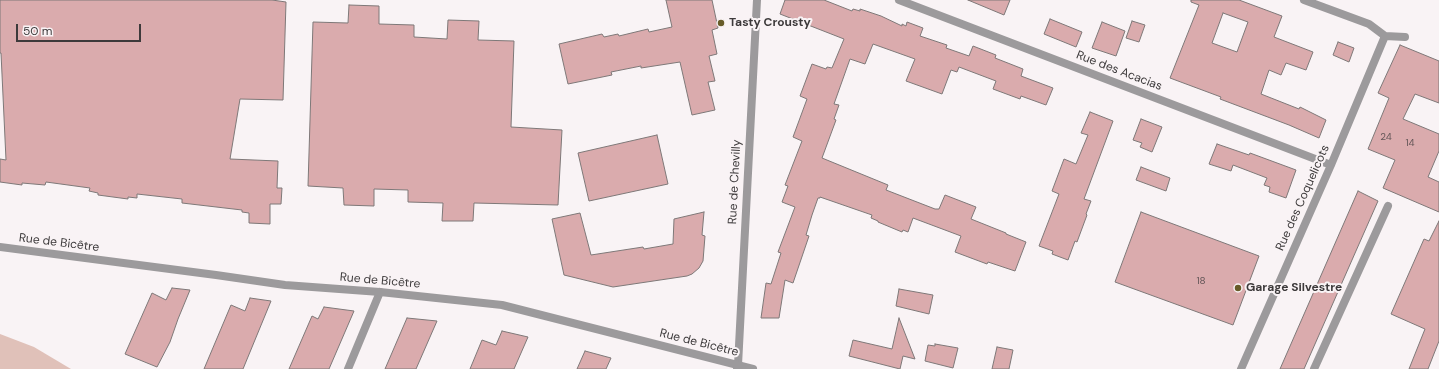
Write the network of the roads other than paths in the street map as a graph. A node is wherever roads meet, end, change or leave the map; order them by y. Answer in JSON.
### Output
{"nodes":[{"id":1,"x":757,"y":0,"type":"edge"},
{"id":2,"x":899,"y":0,"type":"edge"},
{"id":3,"x":1304,"y":0,"type":"edge"},
{"id":4,"x":1385,"y":36,"type":"junction"},
{"id":5,"x":1405,"y":37,"type":"dead end"},
{"id":6,"x":1331,"y":165,"type":"junction"},
{"id":7,"x":1388,"y":206,"type":"dead end"},
{"id":8,"x":0,"y":248,"type":"edge"},
{"id":9,"x":380,"y":292,"type":"junction"},
{"id":10,"x":737,"y":367,"type":"edge"},
{"id":11,"x":348,"y":369,"type":"edge"},
{"id":12,"x":753,"y":369,"type":"edge"},
{"id":13,"x":1241,"y":369,"type":"edge"},
{"id":14,"x":1314,"y":369,"type":"edge"}],
"edges":[{"from":1,"to":10,"type":"street","name":"Rue de Chevilly"},
{"from":2,"to":6,"type":"street","name":"Rue des Acacias"},
{"from":3,"to":4,"type":"street"},
{"from":4,"to":5,"type":"street"},
{"from":4,"to":6,"type":"street","name":"Rue des Coquelicots"},
{"from":6,"to":13,"type":"street","name":"Rue des Coquelicots"},
{"from":7,"to":14,"type":"street"},
{"from":8,"to":9,"type":"street","name":"Rue de Bicêtre"},
{"from":9,"to":10,"type":"street","name":"Rue de Bicêtre"},
{"from":9,"to":11,"type":"street"},
{"from":10,"to":12,"type":"street","name":"Rue de Bicêtre"}]}
